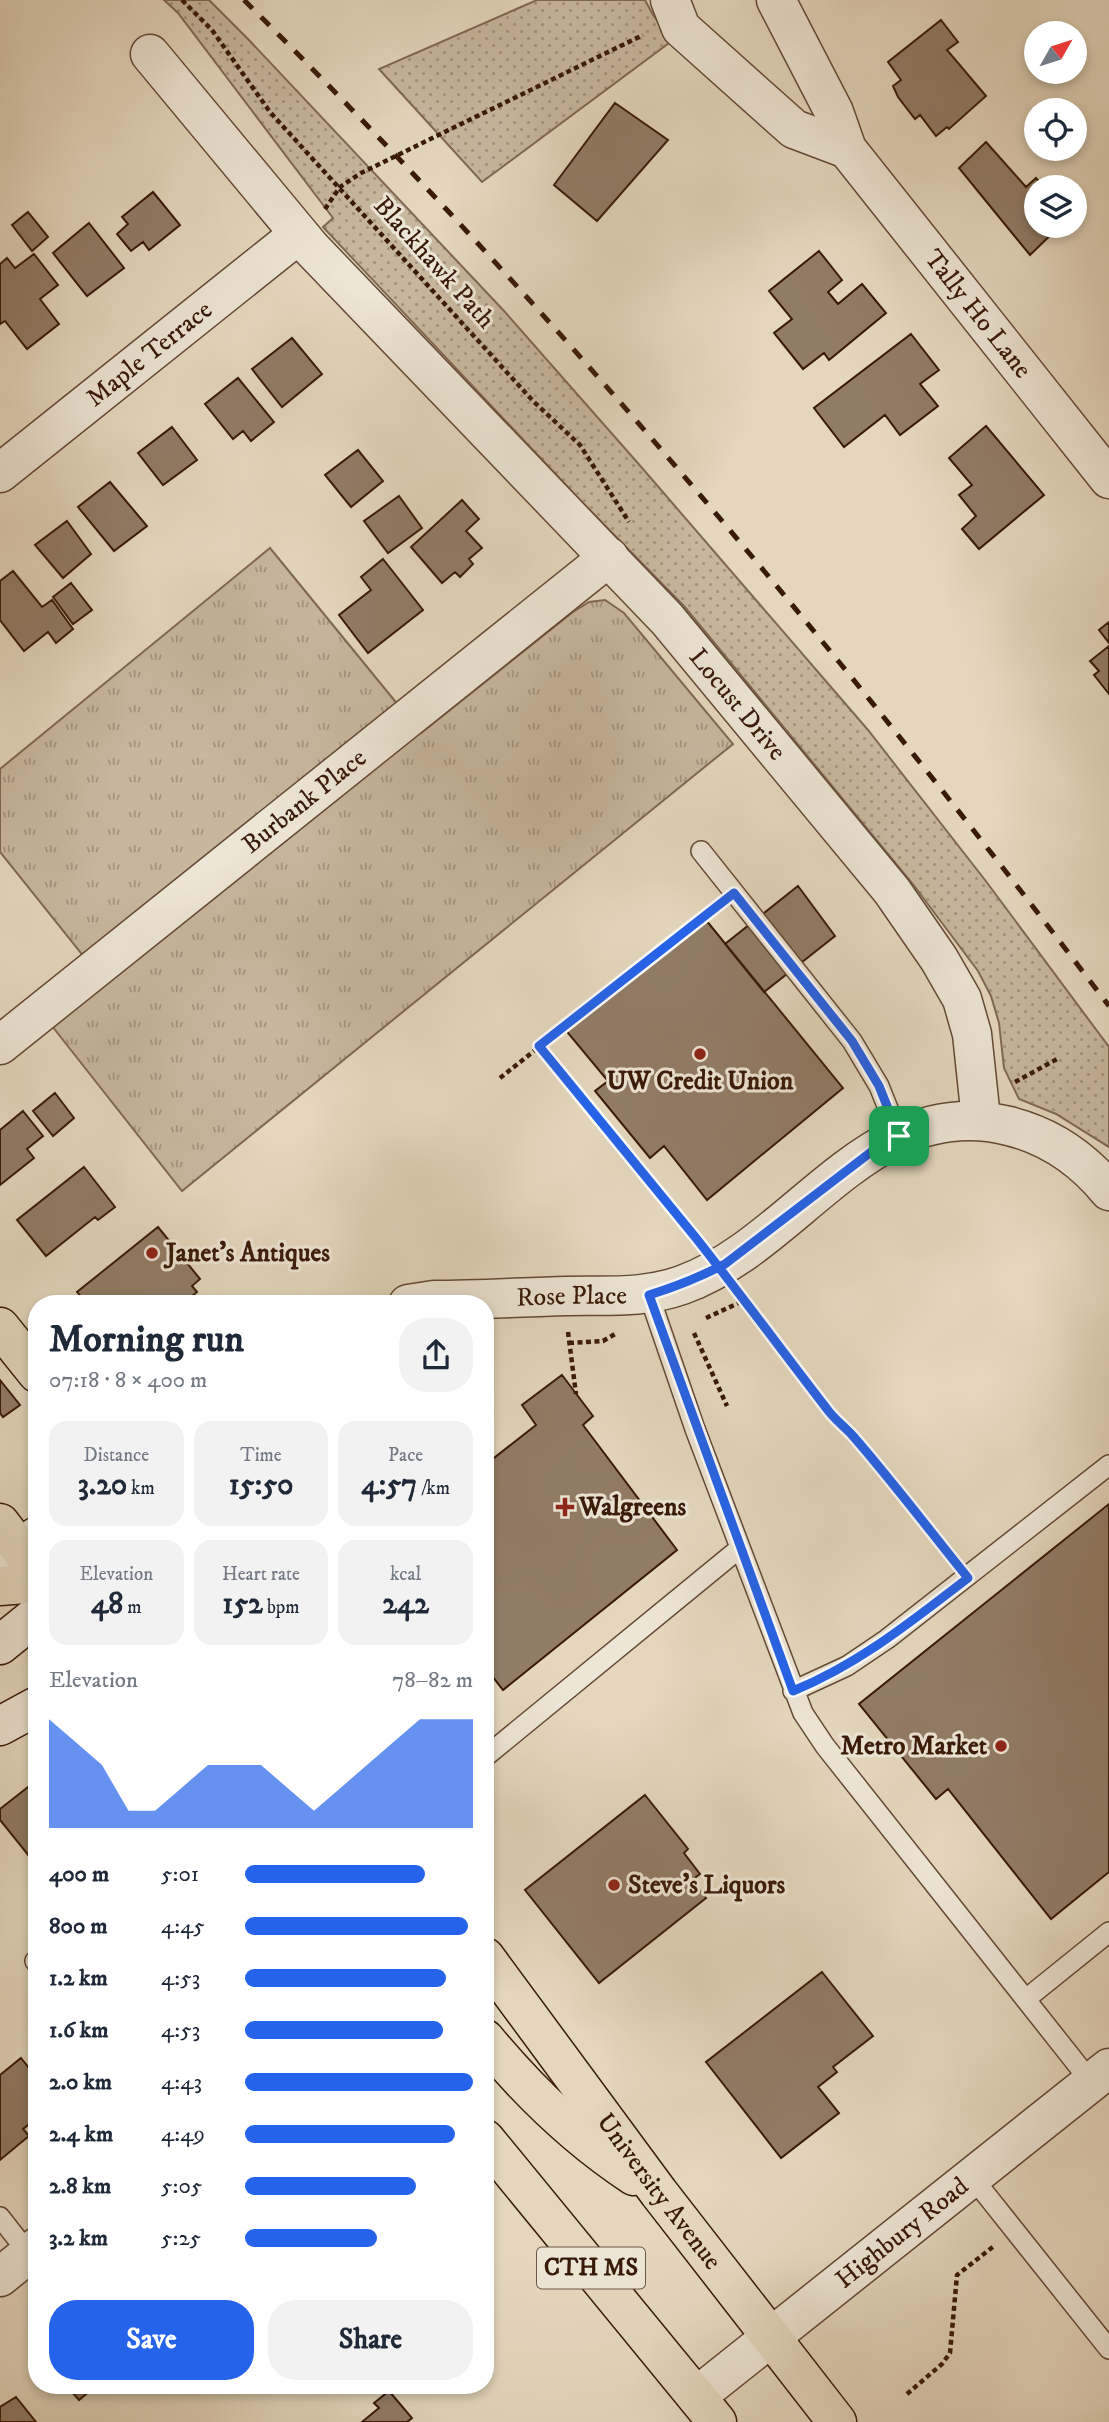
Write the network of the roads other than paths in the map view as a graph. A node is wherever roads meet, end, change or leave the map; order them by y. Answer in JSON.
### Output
{"nodes":[{"id":1,"x":776,"y":0,"type":"edge"},
{"id":2,"x":674,"y":9,"type":"edge"},
{"id":3,"x":150,"y":54,"type":"dead end"},
{"id":4,"x":847,"y":149,"type":"junction"},
{"id":5,"x":299,"y":234,"type":"junction"},
{"id":6,"x":0,"y":473,"type":"edge"},
{"id":7,"x":1109,"y":480,"type":"edge"},
{"id":8,"x":609,"y":557,"type":"junction"},
{"id":9,"x":701,"y":851,"type":"dead end"},
{"id":10,"x":0,"y":1045,"type":"edge"},
{"id":11,"x":981,"y":1119,"type":"junction"},
{"id":12,"x":899,"y":1136,"type":"junction"},
{"id":13,"x":1109,"y":1191,"type":"edge"},
{"id":14,"x":649,"y":1295,"type":"junction"},
{"id":15,"x":494,"y":1299,"type":"edge"},
{"id":16,"x":0,"y":1327,"type":"edge"},
{"id":17,"x":28,"y":1362,"type":"edge"},
{"id":18,"x":1109,"y":1465,"type":"edge"},
{"id":19,"x":740,"y":1548,"type":"junction"},
{"id":20,"x":28,"y":1584,"type":"edge"},
{"id":21,"x":0,"y":1586,"type":"edge"},
{"id":22,"x":28,"y":1622,"type":"edge"},
{"id":23,"x":0,"y":1645,"type":"edge"},
{"id":24,"x":793,"y":1691,"type":"junction"},
{"id":25,"x":28,"y":1711,"type":"edge"},
{"id":26,"x":0,"y":1726,"type":"edge"},
{"id":27,"x":494,"y":1750,"type":"edge"},
{"id":28,"x":1109,"y":1932,"type":"edge"},
{"id":29,"x":494,"y":1969,"type":"edge"},
{"id":30,"x":1026,"y":1999,"type":"junction"},
{"id":31,"x":494,"y":2049,"type":"edge"},
{"id":32,"x":1100,"y":2075,"type":"edge"},
{"id":33,"x":494,"y":2150,"type":"edge"},
{"id":34,"x":972,"y":2177,"type":"junction"},
{"id":35,"x":659,"y":2193,"type":"junction"},
{"id":36,"x":0,"y":2217,"type":"edge"},
{"id":37,"x":28,"y":2245,"type":"edge"},
{"id":38,"x":28,"y":2254,"type":"edge"},
{"id":39,"x":0,"y":2277,"type":"edge"},
{"id":40,"x":770,"y":2337,"type":"junction"},
{"id":41,"x":1109,"y":2349,"type":"edge"},
{"id":42,"x":707,"y":2409,"type":"edge"},
{"id":43,"x":837,"y":2422,"type":"edge"}],
"edges":[{"from":1,"to":4,"type":"street","name":"Tally Ho Lane"},
{"from":2,"to":4,"type":"street"},
{"from":3,"to":5,"type":"street","name":"Locust Drive"},
{"from":4,"to":7,"type":"street","name":"Tally Ho Lane"},
{"from":5,"to":6,"type":"street","name":"Maple Terrace"},
{"from":5,"to":8,"type":"street","name":"Locust Drive"},
{"from":8,"to":10,"type":"street","name":"Burbank Place"},
{"from":8,"to":11,"type":"street","name":"Locust Drive"},
{"from":9,"to":12,"type":"lane"},
{"from":11,"to":12,"type":"street","name":"Rose Place"},
{"from":11,"to":13,"type":"street"},
{"from":12,"to":14,"type":"street","name":"Rose Place"},
{"from":14,"to":15,"type":"street","name":"Rose Place"},
{"from":14,"to":19,"type":"lane"},
{"from":16,"to":17,"type":"main road"},
{"from":18,"to":24,"type":"lane"},
{"from":19,"to":24,"type":"lane"},
{"from":19,"to":27,"type":"lane"},
{"from":20,"to":21,"type":"main road"},
{"from":22,"to":23,"type":"street"},
{"from":24,"to":30,"type":"lane"},
{"from":25,"to":26,"type":"street"},
{"from":28,"to":30,"type":"lane"},
{"from":29,"to":35,"type":"main road","name":"University Avenue"},
{"from":30,"to":32,"type":"lane"},
{"from":31,"to":35,"type":"main road"},
{"from":32,"to":34,"type":"street","name":"Highbury Road"},
{"from":33,"to":42,"type":"main road","number":"CTH MS"},
{"from":34,"to":40,"type":"street","name":"Highbury Road"},
{"from":34,"to":41,"type":"lane"},
{"from":35,"to":40,"type":"main road","name":"University Avenue"},
{"from":36,"to":37,"type":"lane"},
{"from":38,"to":39,"type":"street"},
{"from":40,"to":42,"type":"street","name":"Highbury Road"},
{"from":40,"to":43,"type":"main road","name":"University Avenue"}]}
